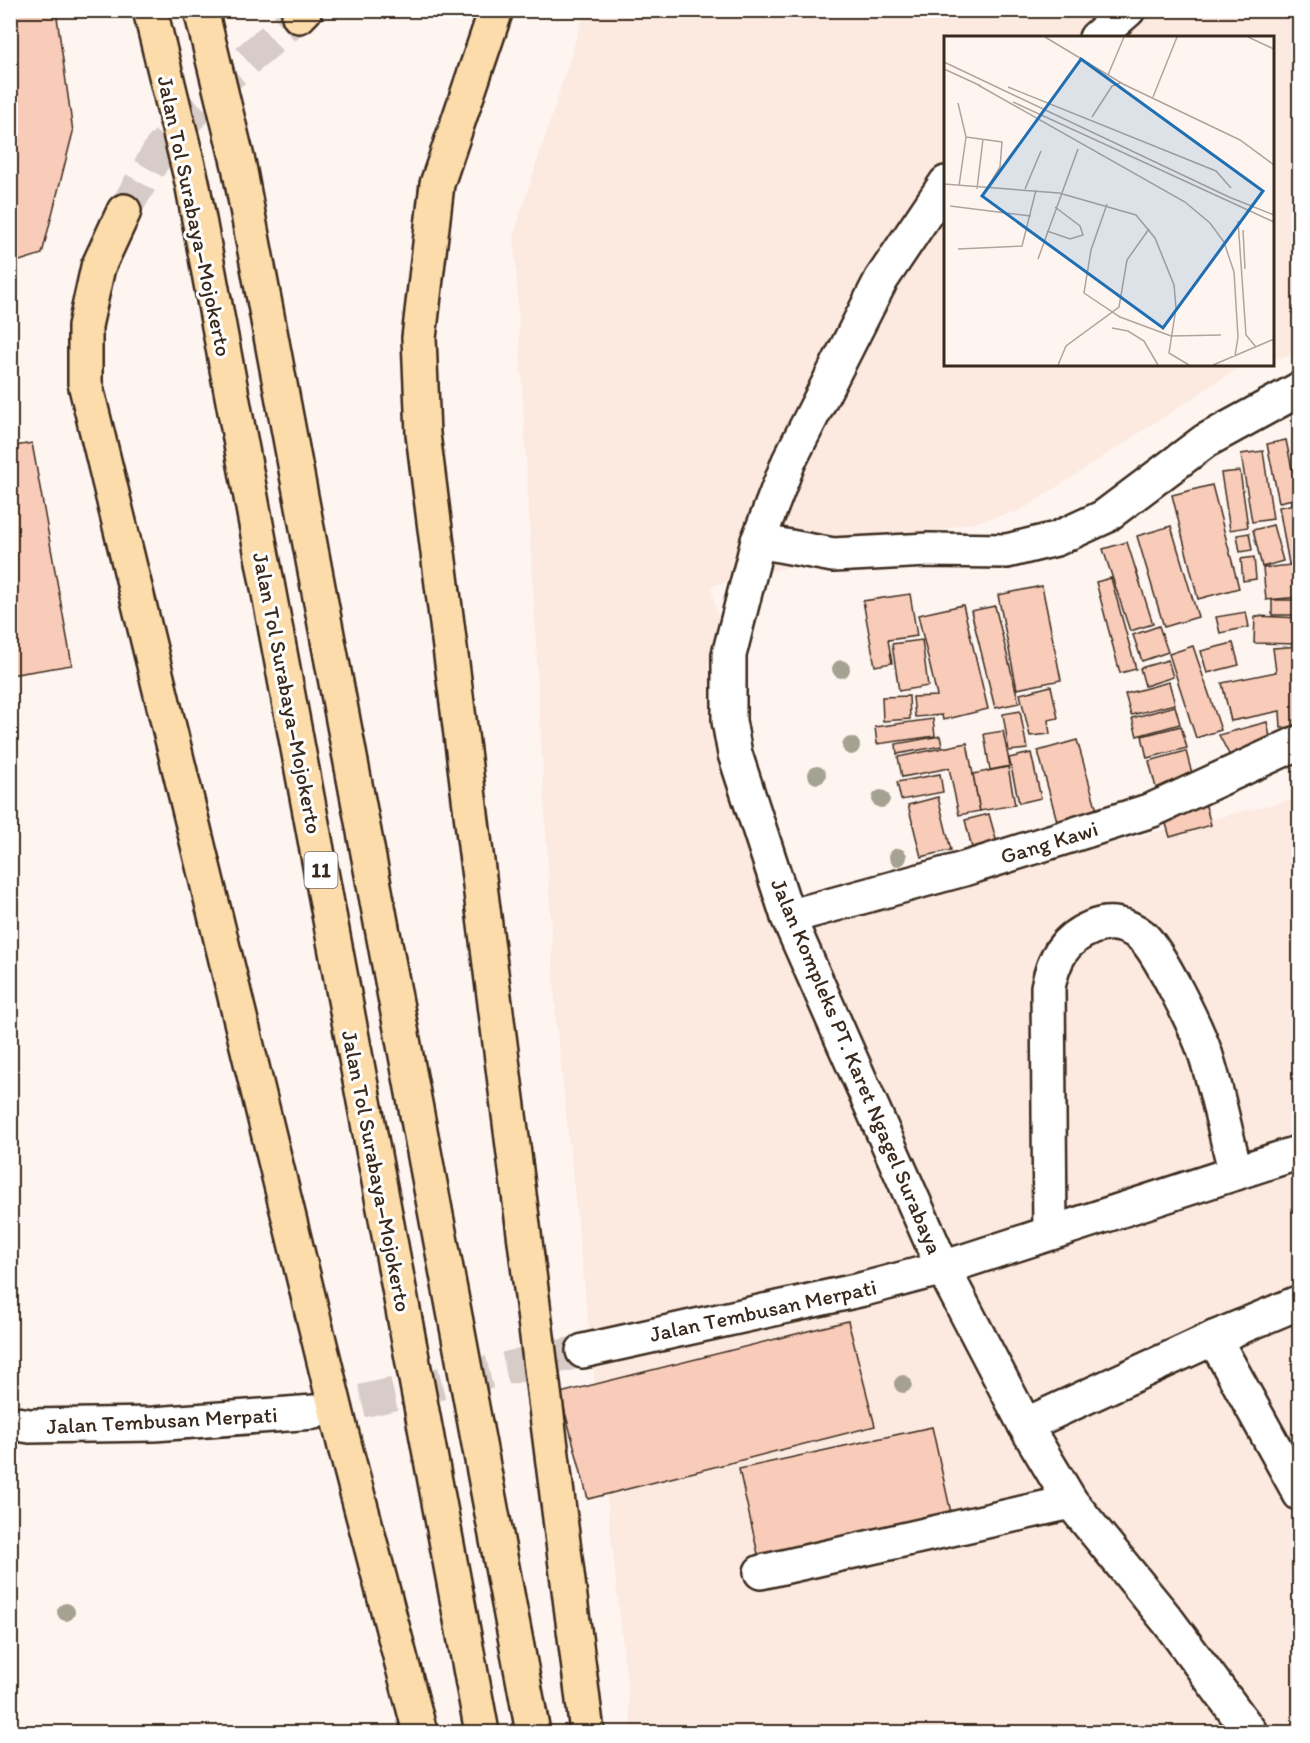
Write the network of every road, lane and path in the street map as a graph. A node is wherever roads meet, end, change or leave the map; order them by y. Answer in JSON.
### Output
{"nodes":[{"id":1,"x":150,"y":10,"type":"edge"},
{"id":2,"x":201,"y":10,"type":"edge"},
{"id":3,"x":496,"y":10,"type":"edge"},
{"id":4,"x":1128,"y":10,"type":"edge"},
{"id":5,"x":1098,"y":36,"type":"edge"},
{"id":6,"x":944,"y":185,"type":"edge"},
{"id":7,"x":124,"y":211,"type":"tunnel mouth"},
{"id":8,"x":1299,"y":389,"type":"edge"},
{"id":9,"x":758,"y":541,"type":"junction"},
{"id":10,"x":1299,"y":742,"type":"edge"},
{"id":11,"x":788,"y":917,"type":"junction"},
{"id":12,"x":1299,"y":1152,"type":"edge"},
{"id":13,"x":1236,"y":1173,"type":"junction"},
{"id":14,"x":1050,"y":1233,"type":"junction"},
{"id":15,"x":943,"y":1268,"type":"junction"},
{"id":16,"x":1299,"y":1302,"type":"edge"},
{"id":17,"x":1214,"y":1338,"type":"junction"},
{"id":18,"x":583,"y":1350,"type":"tunnel mouth"},
{"id":19,"x":314,"y":1412,"type":"tunnel mouth"},
{"id":20,"x":10,"y":1423,"type":"edge"},
{"id":21,"x":1024,"y":1425,"type":"junction"},
{"id":22,"x":1299,"y":1494,"type":"edge"},
{"id":23,"x":1071,"y":1502,"type":"junction"},
{"id":24,"x":761,"y":1572,"type":"dead end"},
{"id":25,"x":420,"y":1732,"type":"edge"},
{"id":26,"x":482,"y":1732,"type":"edge"},
{"id":27,"x":533,"y":1732,"type":"edge"},
{"id":28,"x":587,"y":1732,"type":"edge"},
{"id":29,"x":1250,"y":1732,"type":"edge"}],
"edges":[{"from":1,"to":26,"type":"highway","name":"Jalan Tol Surabaya–Mojokerto","number":"11"},
{"from":2,"to":27,"type":"highway","number":"11"},
{"from":3,"to":28,"type":"highway"},
{"from":4,"to":5,"type":"street"},
{"from":6,"to":9,"type":"street","name":"Jalan Kompleks PT. Karet Ngagel Surabaya"},
{"from":7,"to":25,"type":"highway"},
{"from":8,"to":9,"type":"street"},
{"from":9,"to":11,"type":"street","name":"Jalan Kompleks PT. Karet Ngagel Surabaya"},
{"from":10,"to":11,"type":"street","name":"Gang Kawi"},
{"from":11,"to":15,"type":"street","name":"Jalan Kompleks PT. Karet Ngagel Surabaya"},
{"from":12,"to":13,"type":"street","name":"Jalan Tembusan Merpati"},
{"from":13,"to":14,"type":"street","name":"Jalan Tembusan Merpati"},
{"from":13,"to":14,"type":"street"},
{"from":14,"to":15,"type":"street","name":"Jalan Tembusan Merpati"},
{"from":15,"to":18,"type":"street","name":"Jalan Tembusan Merpati"},
{"from":15,"to":21,"type":"street","name":"Jalan Kompleks PT. Karet Ngagel Surabaya"},
{"from":16,"to":17,"type":"street"},
{"from":17,"to":21,"type":"street"},
{"from":17,"to":22,"type":"street"},
{"from":19,"to":20,"type":"street","name":"Jalan Tembusan Merpati"},
{"from":21,"to":23,"type":"street","name":"Jalan Kompleks PT. Karet Ngagel Surabaya"},
{"from":23,"to":24,"type":"street"},
{"from":23,"to":29,"type":"street","name":"Jalan Kompleks PT. Karet Ngagel Surabaya"}]}
